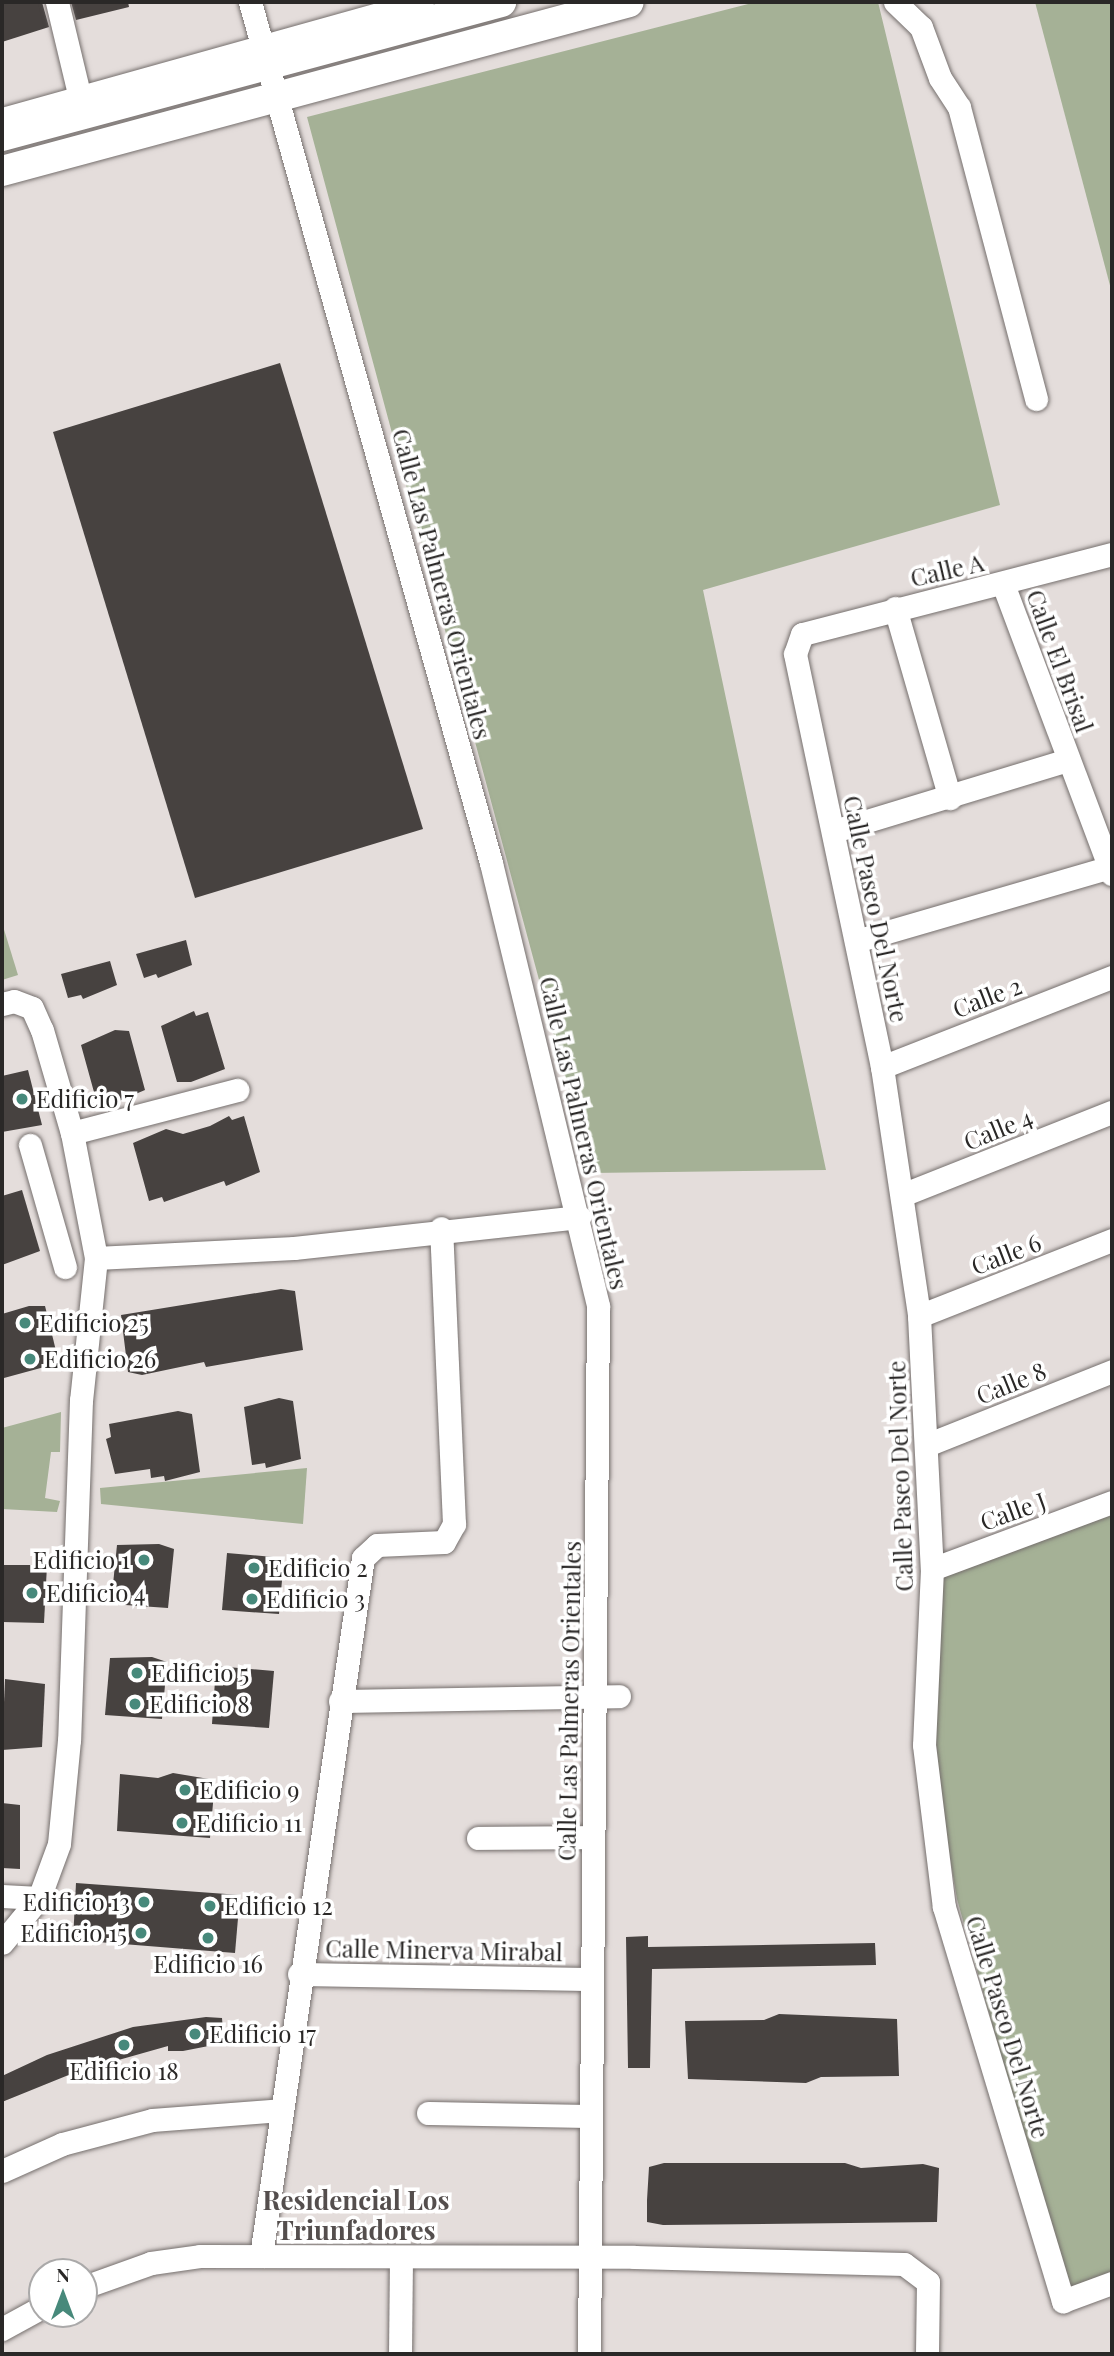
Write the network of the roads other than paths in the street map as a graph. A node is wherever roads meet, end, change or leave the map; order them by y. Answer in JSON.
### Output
{"nodes":[{"id":1,"x":57,"y":2,"type":"edge"},
{"id":2,"x":250,"y":2,"type":"edge"},
{"id":3,"x":422,"y":2,"type":"edge"},
{"id":4,"x":501,"y":2,"type":"edge"},
{"id":5,"x":629,"y":2,"type":"edge"},
{"id":6,"x":895,"y":2,"type":"edge"},
{"id":7,"x":264,"y":55,"type":"junction"},
{"id":8,"x":277,"y":95,"type":"junction"},
{"id":9,"x":80,"y":98,"type":"junction"},
{"id":10,"x":2,"y":119,"type":"edge"},
{"id":11,"x":2,"y":136,"type":"edge"},
{"id":12,"x":2,"y":171,"type":"edge"},
{"id":13,"x":1036,"y":398,"type":"dead end"},
{"id":14,"x":1112,"y":554,"type":"edge"},
{"id":15,"x":1003,"y":584,"type":"junction"},
{"id":16,"x":895,"y":608,"type":"junction"},
{"id":17,"x":796,"y":642,"type":"joint"},
{"id":18,"x":1068,"y":760,"type":"junction"},
{"id":19,"x":950,"y":798,"type":"junction"},
{"id":20,"x":834,"y":831,"type":"junction"},
{"id":21,"x":1111,"y":870,"type":"edge"},
{"id":22,"x":856,"y":941,"type":"junction"},
{"id":23,"x":1112,"y":977,"type":"edge"},
{"id":24,"x":2,"y":1004,"type":"edge"},
{"id":25,"x":882,"y":1067,"type":"junction"},
{"id":26,"x":237,"y":1090,"type":"dead end"},
{"id":27,"x":1112,"y":1112,"type":"edge"},
{"id":28,"x":72,"y":1133,"type":"junction"},
{"id":29,"x":30,"y":1145,"type":"dead end"},
{"id":30,"x":902,"y":1195,"type":"junction"},
{"id":31,"x":579,"y":1217,"type":"junction"},
{"id":32,"x":441,"y":1228,"type":"junction"},
{"id":33,"x":1112,"y":1240,"type":"edge"},
{"id":34,"x":96,"y":1258,"type":"junction"},
{"id":35,"x":65,"y":1267,"type":"dead end"},
{"id":36,"x":919,"y":1316,"type":"junction"},
{"id":37,"x":1112,"y":1371,"type":"edge"},
{"id":38,"x":929,"y":1444,"type":"junction"},
{"id":39,"x":1112,"y":1502,"type":"edge"},
{"id":40,"x":932,"y":1569,"type":"junction"},
{"id":41,"x":608,"y":1696,"type":"junction"},
{"id":42,"x":340,"y":1701,"type":"junction"},
{"id":43,"x":593,"y":1837,"type":"junction"},
{"id":44,"x":478,"y":1838,"type":"dead end"},
{"id":45,"x":2,"y":1896,"type":"edge"},
{"id":46,"x":39,"y":1898,"type":"junction"},
{"id":47,"x":2,"y":1943,"type":"edge"},
{"id":48,"x":299,"y":1974,"type":"junction"},
{"id":49,"x":589,"y":1979,"type":"junction"},
{"id":50,"x":281,"y":2110,"type":"junction"},
{"id":51,"x":428,"y":2113,"type":"dead end"},
{"id":52,"x":589,"y":2116,"type":"junction"},
{"id":53,"x":2,"y":2171,"type":"edge"},
{"id":54,"x":261,"y":2256,"type":"junction"},
{"id":55,"x":587,"y":2258,"type":"junction"},
{"id":56,"x":401,"y":2259,"type":"junction"},
{"id":57,"x":98,"y":2282,"type":"edge"},
{"id":58,"x":1112,"y":2283,"type":"edge"},
{"id":59,"x":28,"y":2315,"type":"edge"},
{"id":60,"x":2,"y":2329,"type":"edge"},
{"id":61,"x":401,"y":2354,"type":"edge"},
{"id":62,"x":589,"y":2354,"type":"edge"},
{"id":63,"x":927,"y":2354,"type":"edge"}],
"edges":[{"from":1,"to":9,"type":"street"},
{"from":2,"to":7,"type":"street","name":"Calle Las Palmeras Orientales"},
{"from":3,"to":7,"type":"street"},
{"from":4,"to":7,"type":"main road"},
{"from":5,"to":8,"type":"main road"},
{"from":6,"to":13,"type":"street"},
{"from":7,"to":8,"type":"street","name":"Calle Las Palmeras Orientales"},
{"from":7,"to":9,"type":"street"},
{"from":7,"to":11,"type":"main road"},
{"from":8,"to":12,"type":"main road"},
{"from":8,"to":31,"type":"street","name":"Calle Las Palmeras Orientales"},
{"from":9,"to":10,"type":"street"},
{"from":14,"to":15,"type":"street","name":"Calle A"},
{"from":15,"to":16,"type":"street","name":"Calle A"},
{"from":15,"to":18,"type":"street","name":"Calle El Brisal"},
{"from":16,"to":17,"type":"street","name":"Calle A"},
{"from":16,"to":19,"type":"street"},
{"from":17,"to":20,"type":"street","name":"Calle Paseo Del Norte"},
{"from":18,"to":19,"type":"street"},
{"from":18,"to":21,"type":"street","name":"Calle El Brisal"},
{"from":19,"to":20,"type":"street"},
{"from":20,"to":22,"type":"street","name":"Calle Paseo Del Norte"},
{"from":21,"to":22,"type":"street"},
{"from":22,"to":25,"type":"street","name":"Calle Paseo Del Norte"},
{"from":23,"to":25,"type":"street","name":"Calle 2"},
{"from":24,"to":28,"type":"street"},
{"from":25,"to":30,"type":"street","name":"Calle Paseo Del Norte"},
{"from":26,"to":28,"type":"street"},
{"from":27,"to":30,"type":"street","name":"Calle 4"},
{"from":28,"to":34,"type":"street"},
{"from":29,"to":35,"type":"street"},
{"from":30,"to":36,"type":"street","name":"Calle Paseo Del Norte"},
{"from":31,"to":32,"type":"street"},
{"from":31,"to":41,"type":"street","name":"Calle Las Palmeras Orientales"},
{"from":32,"to":34,"type":"street"},
{"from":32,"to":42,"type":"street"},
{"from":33,"to":36,"type":"street","name":"Calle 6"},
{"from":34,"to":46,"type":"street"},
{"from":36,"to":38,"type":"street","name":"Calle Paseo Del Norte"},
{"from":37,"to":38,"type":"street","name":"Calle 8"},
{"from":38,"to":40,"type":"street","name":"Calle Paseo Del Norte"},
{"from":39,"to":40,"type":"street","name":"Calle J"},
{"from":40,"to":58,"type":"street","name":"Calle Paseo Del Norte"},
{"from":41,"to":42,"type":"street"},
{"from":41,"to":43,"type":"street","name":"Calle Las Palmeras Orientales"},
{"from":42,"to":48,"type":"street"},
{"from":43,"to":44,"type":"street"},
{"from":43,"to":49,"type":"street","name":"Calle Las Palmeras Orientales"},
{"from":45,"to":46,"type":"street"},
{"from":46,"to":47,"type":"street"},
{"from":48,"to":49,"type":"street","name":"Calle Minerva Mirabal"},
{"from":48,"to":50,"type":"street"},
{"from":49,"to":52,"type":"street","name":"Calle Las Palmeras Orientales"},
{"from":50,"to":53,"type":"street"},
{"from":50,"to":54,"type":"street"},
{"from":51,"to":52,"type":"street"},
{"from":52,"to":55,"type":"street","name":"Calle Las Palmeras Orientales"},
{"from":54,"to":56,"type":"street"},
{"from":54,"to":57,"type":"street"},
{"from":55,"to":56,"type":"street"},
{"from":55,"to":62,"type":"street","name":"Calle Las Palmeras Orientales"},
{"from":55,"to":63,"type":"street"},
{"from":56,"to":61,"type":"street"},
{"from":59,"to":60,"type":"street"}]}
